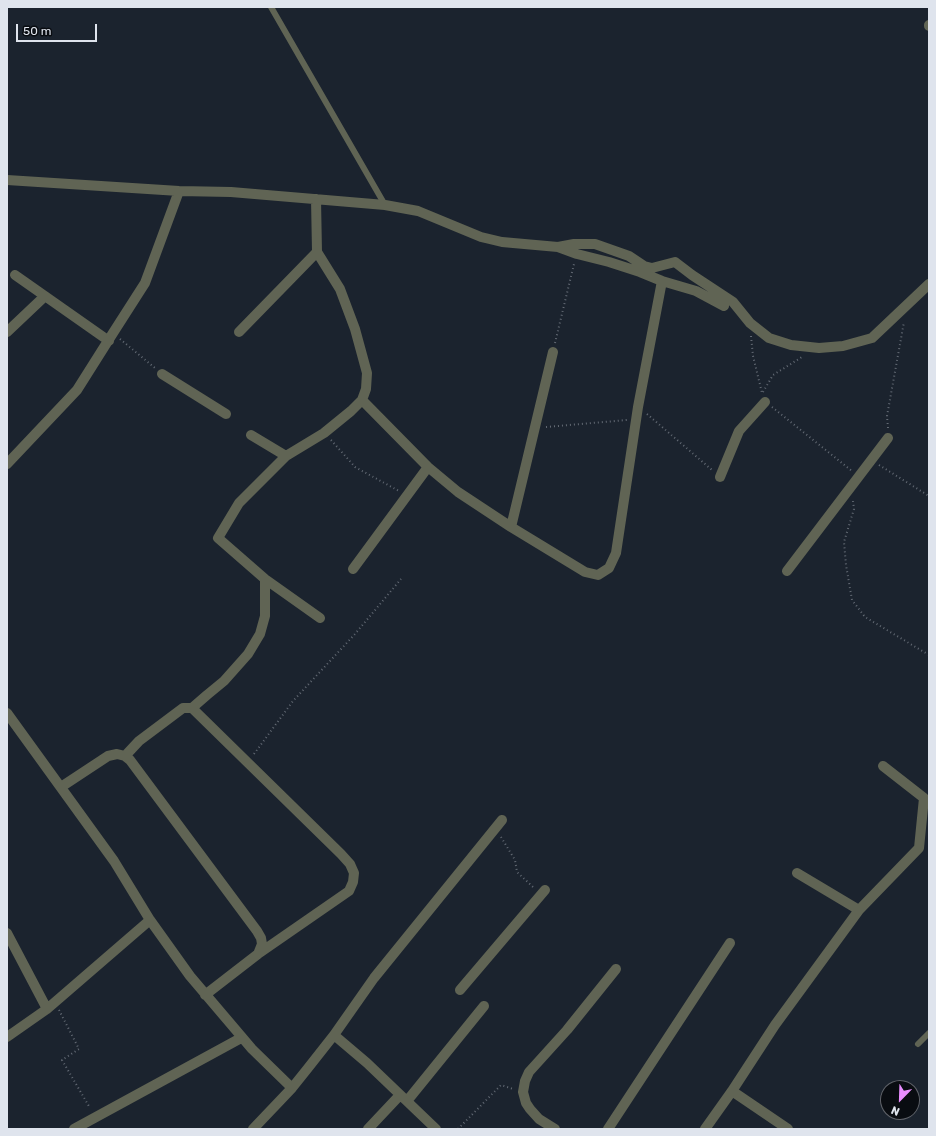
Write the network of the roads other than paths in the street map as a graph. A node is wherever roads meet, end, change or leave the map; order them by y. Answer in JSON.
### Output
{"nodes":[{"id":1,"x":271,"y":7,"type":"edge"},
{"id":2,"x":7,"y":180,"type":"edge"},
{"id":3,"x":179,"y":191,"type":"junction"},
{"id":4,"x":316,"y":199,"type":"junction"},
{"id":5,"x":385,"y":205,"type":"junction"},
{"id":6,"x":558,"y":247,"type":"junction"},
{"id":7,"x":317,"y":252,"type":"junction"},
{"id":8,"x":642,"y":269,"type":"junction"},
{"id":9,"x":15,"y":275,"type":"dead end"},
{"id":10,"x":662,"y":281,"type":"junction"},
{"id":11,"x":929,"y":284,"type":"edge"},
{"id":12,"x":45,"y":296,"type":"junction"},
{"id":13,"x":724,"y":306,"type":"dead end"},
{"id":14,"x":7,"y":332,"type":"edge"},
{"id":15,"x":239,"y":332,"type":"dead end"},
{"id":16,"x":111,"y":337,"type":"junction"},
{"id":17,"x":553,"y":352,"type":"road end"},
{"id":18,"x":162,"y":374,"type":"road end"},
{"id":19,"x":764,"y":398,"type":"road end"},
{"id":20,"x":362,"y":400,"type":"junction"},
{"id":21,"x":226,"y":414,"type":"dead end"},
{"id":22,"x":252,"y":435,"type":"dead end"},
{"id":23,"x":888,"y":438,"type":"road end"},
{"id":24,"x":286,"y":456,"type":"junction"},
{"id":25,"x":7,"y":464,"type":"edge"},
{"id":26,"x":428,"y":467,"type":"junction"},
{"id":27,"x":720,"y":477,"type":"road end"},
{"id":28,"x":512,"y":527,"type":"junction"},
{"id":29,"x":354,"y":569,"type":"dead end"},
{"id":30,"x":788,"y":571,"type":"dead end"},
{"id":31,"x":264,"y":579,"type":"junction"},
{"id":32,"x":320,"y":618,"type":"dead end"},
{"id":33,"x":192,"y":708,"type":"junction"},
{"id":34,"x":7,"y":713,"type":"edge"},
{"id":35,"x":125,"y":756,"type":"junction"},
{"id":36,"x":883,"y":766,"type":"dead end"},
{"id":37,"x":61,"y":787,"type":"junction"},
{"id":38,"x":502,"y":820,"type":"dead end"},
{"id":39,"x":797,"y":873,"type":"dead end"},
{"id":40,"x":543,"y":892,"type":"road end"},
{"id":41,"x":860,"y":910,"type":"junction"},
{"id":42,"x":150,"y":920,"type":"junction"},
{"id":43,"x":7,"y":933,"type":"edge"},
{"id":44,"x":9,"y":943,"type":"edge"},
{"id":45,"x":730,"y":943,"type":"dead end"},
{"id":46,"x":258,"y":954,"type":"junction"},
{"id":47,"x":616,"y":969,"type":"dead end"},
{"id":48,"x":460,"y":990,"type":"dead end"},
{"id":49,"x":205,"y":995,"type":"junction"},
{"id":50,"x":484,"y":1006,"type":"dead end"},
{"id":51,"x":47,"y":1009,"type":"junction"},
{"id":52,"x":929,"y":1033,"type":"edge"},
{"id":53,"x":334,"y":1035,"type":"junction"},
{"id":54,"x":7,"y":1037,"type":"edge"},
{"id":55,"x":242,"y":1038,"type":"junction"},
{"id":56,"x":918,"y":1044,"type":"dead end"},
{"id":57,"x":292,"y":1088,"type":"junction"},
{"id":58,"x":732,"y":1092,"type":"junction"},
{"id":59,"x":404,"y":1098,"type":"junction"},
{"id":60,"x":74,"y":1129,"type":"edge"},
{"id":61,"x":254,"y":1129,"type":"edge"},
{"id":62,"x":368,"y":1129,"type":"edge"},
{"id":63,"x":436,"y":1129,"type":"edge"},
{"id":64,"x":555,"y":1129,"type":"edge"},
{"id":65,"x":608,"y":1129,"type":"edge"},
{"id":66,"x":705,"y":1129,"type":"edge"},
{"id":67,"x":788,"y":1129,"type":"edge"}],
"edges":[{"from":1,"to":5,"type":"lane"},
{"from":2,"to":3,"type":"street"},
{"from":3,"to":4,"type":"street"},
{"from":3,"to":16,"type":"street"},
{"from":4,"to":5,"type":"street"},
{"from":4,"to":7,"type":"street"},
{"from":5,"to":6,"type":"street"},
{"from":6,"to":8,"type":"street"},
{"from":6,"to":8,"type":"street"},
{"from":7,"to":15,"type":"street"},
{"from":7,"to":20,"type":"street"},
{"from":8,"to":10,"type":"street"},
{"from":8,"to":11,"type":"street"},
{"from":9,"to":12,"type":"street"},
{"from":10,"to":13,"type":"street"},
{"from":10,"to":28,"type":"street"},
{"from":12,"to":14,"type":"street"},
{"from":12,"to":16,"type":"street"},
{"from":16,"to":25,"type":"street"},
{"from":17,"to":28,"type":"street"},
{"from":18,"to":21,"type":"street"},
{"from":19,"to":27,"type":"street"},
{"from":20,"to":24,"type":"street"},
{"from":20,"to":26,"type":"street"},
{"from":22,"to":24,"type":"street"},
{"from":23,"to":30,"type":"street"},
{"from":24,"to":31,"type":"street"},
{"from":26,"to":28,"type":"street"},
{"from":26,"to":29,"type":"street"},
{"from":31,"to":32,"type":"street"},
{"from":31,"to":33,"type":"street"},
{"from":33,"to":35,"type":"street"},
{"from":33,"to":46,"type":"street"},
{"from":34,"to":37,"type":"street"},
{"from":35,"to":37,"type":"street"},
{"from":35,"to":46,"type":"street"},
{"from":36,"to":41,"type":"street"},
{"from":37,"to":42,"type":"street"},
{"from":38,"to":53,"type":"street"},
{"from":39,"to":41,"type":"street"},
{"from":40,"to":48,"type":"street"},
{"from":41,"to":58,"type":"street"},
{"from":42,"to":49,"type":"street"},
{"from":42,"to":51,"type":"street"},
{"from":43,"to":44,"type":"street"},
{"from":44,"to":51,"type":"street"},
{"from":45,"to":65,"type":"street"},
{"from":46,"to":49,"type":"street"},
{"from":47,"to":64,"type":"street"},
{"from":49,"to":55,"type":"street"},
{"from":50,"to":59,"type":"street"},
{"from":51,"to":54,"type":"street"},
{"from":52,"to":56,"type":"lane"},
{"from":53,"to":57,"type":"street"},
{"from":53,"to":59,"type":"street"},
{"from":55,"to":57,"type":"street"},
{"from":55,"to":60,"type":"street"},
{"from":57,"to":61,"type":"street"},
{"from":58,"to":66,"type":"street"},
{"from":58,"to":67,"type":"street"},
{"from":59,"to":62,"type":"street"},
{"from":59,"to":63,"type":"street"}]}
